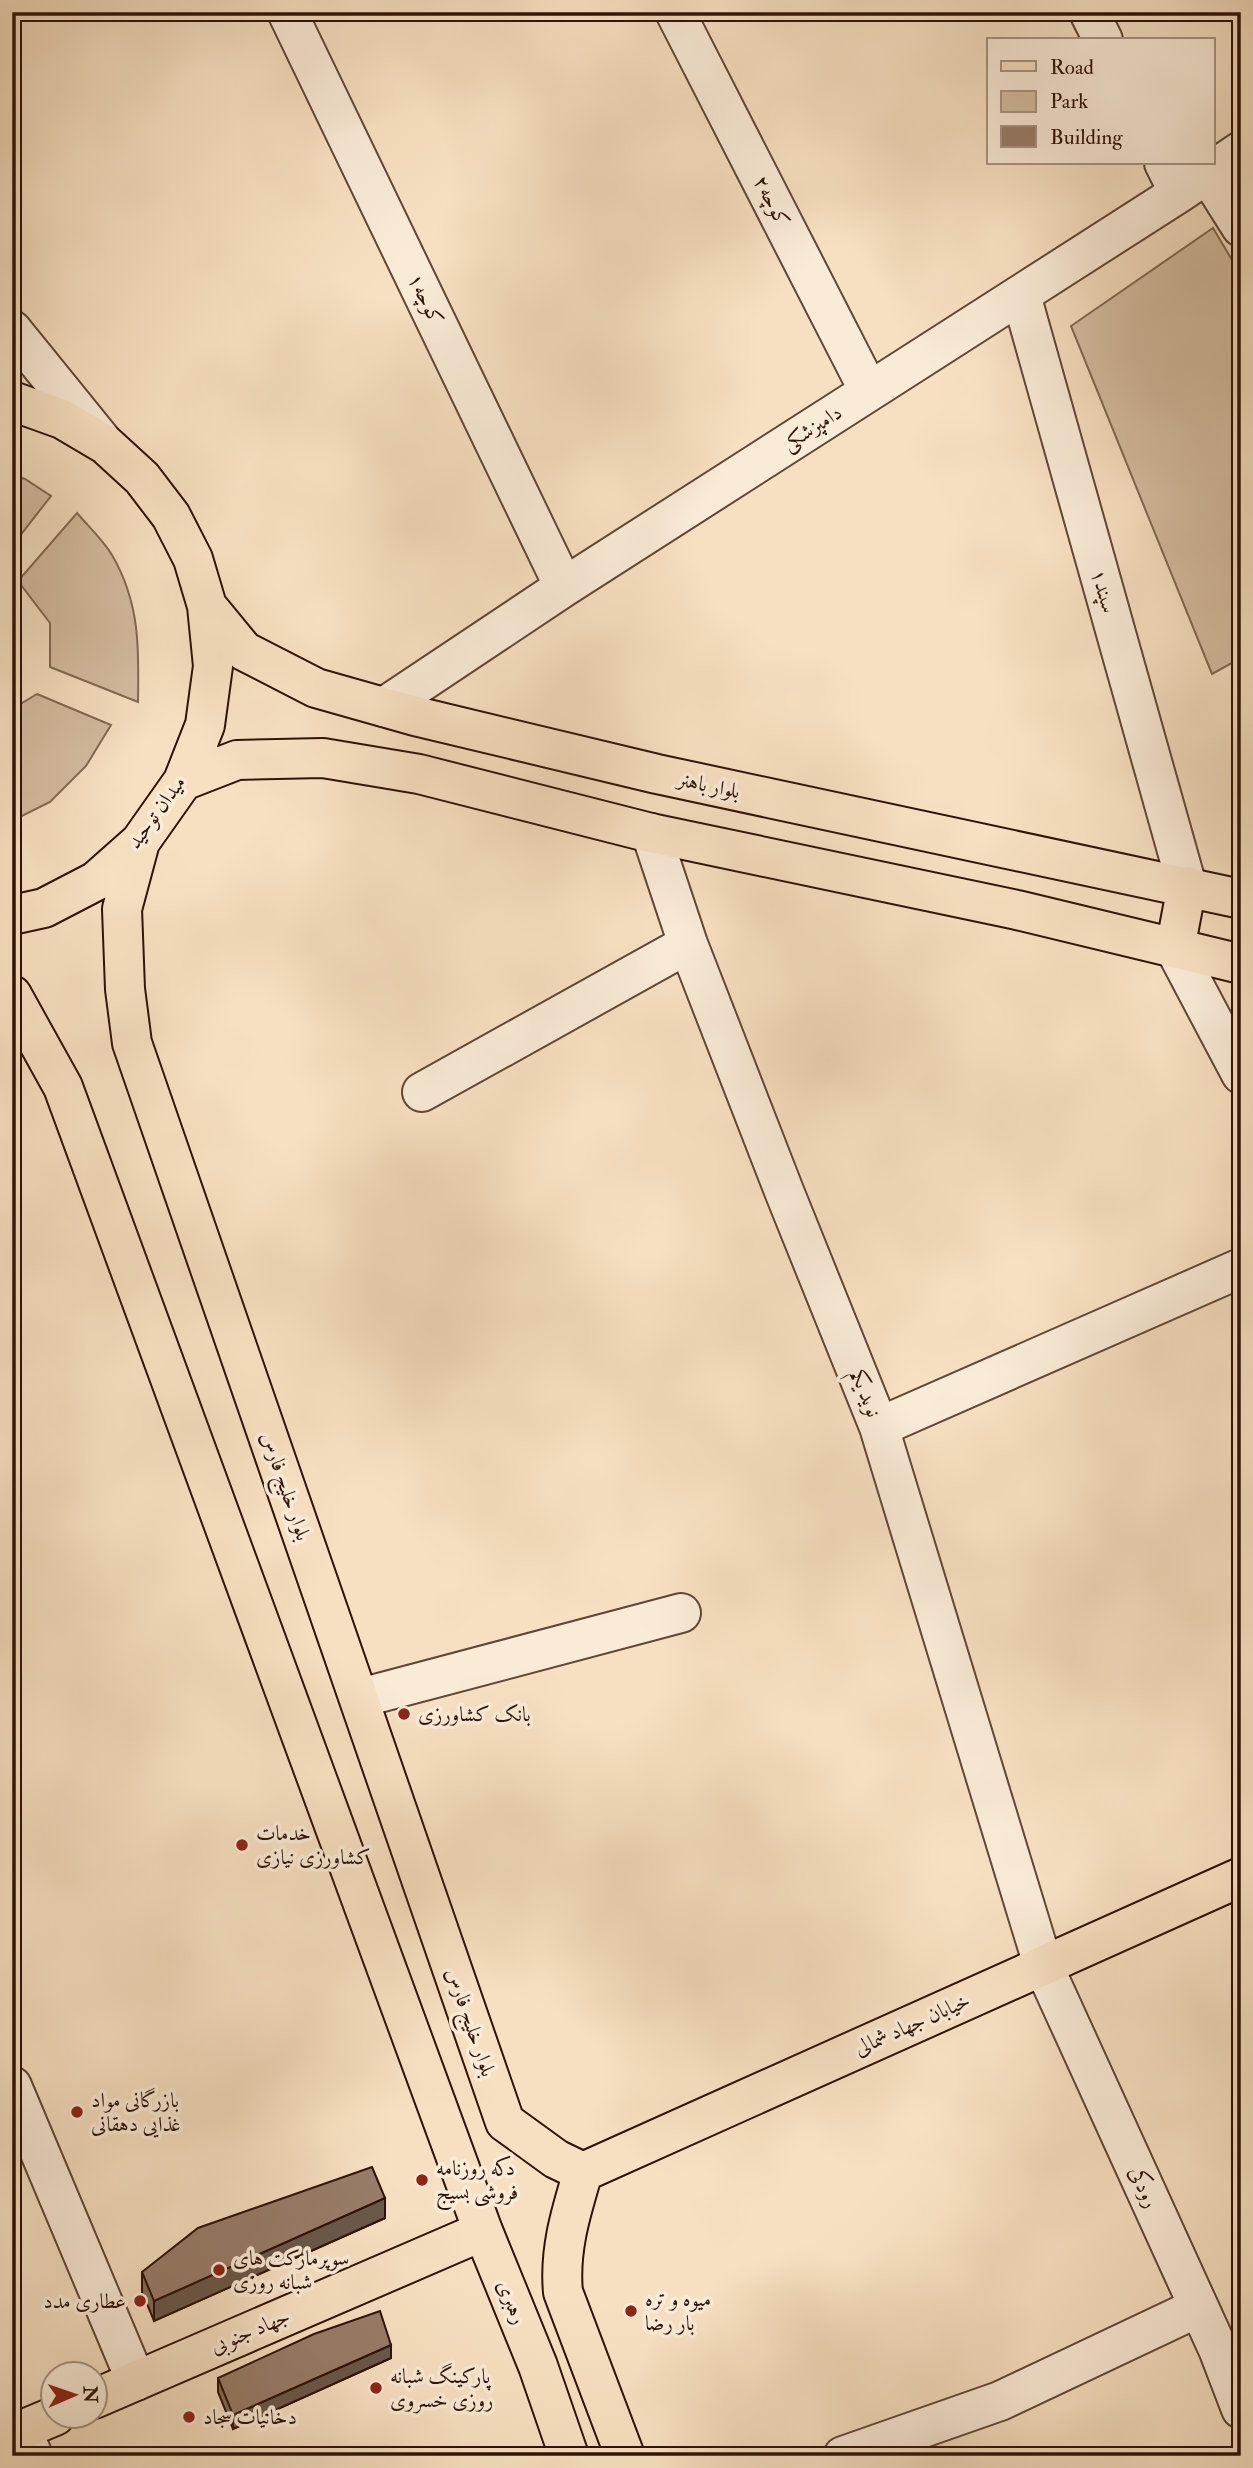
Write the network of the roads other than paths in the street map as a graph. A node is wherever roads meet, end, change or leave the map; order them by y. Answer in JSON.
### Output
{"nodes":[{"id":1,"x":287,"y":12,"type":"edge"},
{"id":2,"x":675,"y":12,"type":"edge"},
{"id":3,"x":1089,"y":12,"type":"edge"},
{"id":4,"x":1102,"y":38,"type":"edge"},
{"id":5,"x":1241,"y":151,"type":"edge"},
{"id":6,"x":1214,"y":163,"type":"edge"},
{"id":7,"x":1211,"y":164,"type":"edge"},
{"id":8,"x":1184,"y":176,"type":"edge"},
{"id":9,"x":1241,"y":227,"type":"edge"},
{"id":10,"x":1021,"y":295,"type":"junction"},
{"id":11,"x":12,"y":330,"type":"edge"},
{"id":12,"x":869,"y":391,"type":"junction"},
{"id":13,"x":13,"y":400,"type":"edge"},
{"id":14,"x":106,"y":445,"type":"junction"},
{"id":15,"x":564,"y":587,"type":"junction"},
{"id":16,"x":207,"y":606,"type":"junction"},
{"id":17,"x":384,"y":707,"type":"junction"},
{"id":18,"x":429,"y":719,"type":"junction"},
{"id":19,"x":419,"y":774,"type":"junction"},
{"id":20,"x":183,"y":781,"type":"junction"},
{"id":21,"x":652,"y":833,"type":"junction"},
{"id":22,"x":140,"y":842,"type":"junction"},
{"id":23,"x":1187,"y":886,"type":"junction"},
{"id":24,"x":1241,"y":899,"type":"edge"},
{"id":25,"x":12,"y":915,"type":"edge"},
{"id":26,"x":688,"y":944,"type":"junction"},
{"id":27,"x":1175,"y":949,"type":"junction"},
{"id":28,"x":1241,"y":964,"type":"edge"},
{"id":29,"x":12,"y":995,"type":"edge"},
{"id":30,"x":1241,"y":1074,"type":"edge"},
{"id":31,"x":422,"y":1092,"type":"dead end"},
{"id":32,"x":1241,"y":1268,"type":"edge"},
{"id":33,"x":879,"y":1427,"type":"junction"},
{"id":34,"x":681,"y":1613,"type":"dead end"},
{"id":35,"x":359,"y":1698,"type":"junction"},
{"id":36,"x":1241,"y":1877,"type":"edge"},
{"id":37,"x":1043,"y":1965,"type":"junction"},
{"id":38,"x":12,"y":2086,"type":"edge"},
{"id":39,"x":583,"y":2172,"type":"junction"},
{"id":40,"x":483,"y":2231,"type":"junction"},
{"id":41,"x":1199,"y":2307,"type":"junction"},
{"id":42,"x":1229,"y":2346,"type":"edge"},
{"id":43,"x":585,"y":2347,"type":"junction"},
{"id":44,"x":538,"y":2366,"type":"junction"},
{"id":45,"x":136,"y":2381,"type":"junction"},
{"id":46,"x":108,"y":2393,"type":"edge"},
{"id":47,"x":1241,"y":2409,"type":"edge"},
{"id":48,"x":569,"y":2456,"type":"edge"},
{"id":49,"x":625,"y":2456,"type":"edge"},
{"id":50,"x":842,"y":2456,"type":"edge"}],
"edges":[{"from":1,"to":15,"type":"street","name":"کوچه۱"},
{"from":2,"to":12,"type":"street","name":"کوچه۲"},
{"from":3,"to":4,"type":"street"},
{"from":5,"to":6,"type":"street","name":"دامپزشکی"},
{"from":7,"to":8,"type":"street","name":"دامپزشکی"},
{"from":8,"to":9,"type":"street"},
{"from":8,"to":10,"type":"street","name":"دامپزشکی"},
{"from":10,"to":12,"type":"street","name":"دامپزشکی"},
{"from":10,"to":23,"type":"street","name":"سپند۱"},
{"from":11,"to":14,"type":"street"},
{"from":12,"to":15,"type":"street","name":"دامپزشکی"},
{"from":13,"to":14,"type":"main road","name":"میدان توحید"},
{"from":14,"to":16,"type":"main road","name":"میدان توحید"},
{"from":15,"to":17,"type":"street","name":"دامپزشکی"},
{"from":16,"to":17,"type":"main road","name":"بلوار باهنر"},
{"from":16,"to":20,"type":"main road","name":"میدان توحید"},
{"from":17,"to":18,"type":"main road","name":"بلوار باهنر"},
{"from":18,"to":19,"type":"main road"},
{"from":18,"to":23,"type":"main road","name":"بلوار باهنر"},
{"from":19,"to":20,"type":"main road"},
{"from":19,"to":21,"type":"main road"},
{"from":20,"to":22,"type":"main road","name":"میدان توحید"},
{"from":21,"to":26,"type":"street","name":"نوید یکم"},
{"from":21,"to":27,"type":"main road"},
{"from":22,"to":25,"type":"main road","name":"میدان توحید"},
{"from":22,"to":35,"type":"main road","name":"بلوار خلیج فارس"},
{"from":23,"to":24,"type":"main road","name":"بلوار باهنر"},
{"from":23,"to":27,"type":"main road"},
{"from":26,"to":31,"type":"street"},
{"from":26,"to":33,"type":"street","name":"نوید یکم"},
{"from":27,"to":28,"type":"main road"},
{"from":27,"to":30,"type":"street"},
{"from":29,"to":40,"type":"main road","name":"رهبری"},
{"from":32,"to":33,"type":"street"},
{"from":33,"to":37,"type":"street","name":"نوید یکم"},
{"from":34,"to":35,"type":"street"},
{"from":35,"to":39,"type":"main road","name":"بلوار خلیج فارس"},
{"from":36,"to":37,"type":"main road","name":"خیابان جهاد شمالی"},
{"from":37,"to":39,"type":"main road","name":"خیابان جهاد شمالی"},
{"from":37,"to":41,"type":"street","name":"رودکی"},
{"from":38,"to":45,"type":"street"},
{"from":39,"to":43,"type":"main road"},
{"from":40,"to":44,"type":"main road","name":"رهبری"},
{"from":40,"to":45,"type":"main road","name":"جهاد جنوبی"},
{"from":41,"to":42,"type":"street","name":"رودکی"},
{"from":41,"to":50,"type":"street"},
{"from":42,"to":47,"type":"street","name":"رودکی"},
{"from":43,"to":44,"type":"main road"},
{"from":43,"to":49,"type":"main road"},
{"from":44,"to":48,"type":"main road","name":"رهبری"},
{"from":45,"to":46,"type":"main road","name":"جهاد جنوبی"}]}
